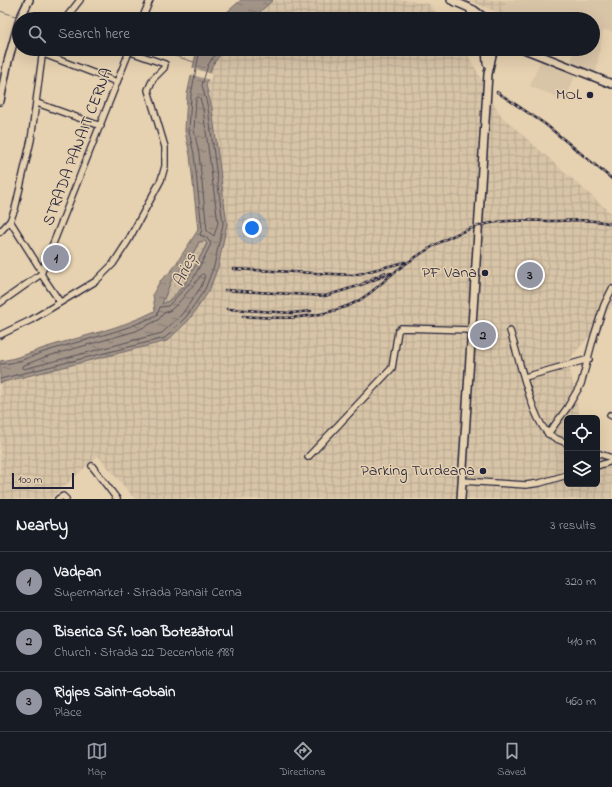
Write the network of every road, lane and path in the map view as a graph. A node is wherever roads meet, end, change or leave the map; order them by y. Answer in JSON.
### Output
{"nodes":[{"id":1,"x":80,"y":0,"type":"edge"},
{"id":2,"x":150,"y":0,"type":"edge"},
{"id":3,"x":450,"y":0,"type":"edge"},
{"id":4,"x":28,"y":1,"type":"edge"},
{"id":5,"x":470,"y":9,"type":"junction"},
{"id":6,"x":23,"y":12,"type":"edge"},
{"id":7,"x":70,"y":12,"type":"edge"},
{"id":8,"x":145,"y":12,"type":"edge"},
{"id":9,"x":472,"y":12,"type":"edge"},
{"id":10,"x":475,"y":12,"type":"edge"},
{"id":11,"x":12,"y":47,"type":"edge"},
{"id":12,"x":42,"y":56,"type":"edge"},
{"id":13,"x":54,"y":56,"type":"edge"},
{"id":14,"x":127,"y":56,"type":"edge"},
{"id":15,"x":142,"y":56,"type":"edge"},
{"id":16,"x":487,"y":56,"type":"edge"},
{"id":17,"x":492,"y":56,"type":"edge"},
{"id":18,"x":542,"y":56,"type":"edge"},
{"id":19,"x":488,"y":69,"type":"junction"},
{"id":20,"x":117,"y":82,"type":"junction"},
{"id":21,"x":612,"y":84,"type":"edge"},
{"id":22,"x":0,"y":101,"type":"edge"},
{"id":23,"x":37,"y":103,"type":"junction"},
{"id":24,"x":101,"y":126,"type":"junction"},
{"id":25,"x":10,"y":220,"type":"junction"},
{"id":26,"x":0,"y":232,"type":"edge"},
{"id":27,"x":41,"y":272,"type":"junction"},
{"id":28,"x":612,"y":289,"type":"edge"},
{"id":29,"x":0,"y":302,"type":"edge"},
{"id":30,"x":60,"y":302,"type":"junction"},
{"id":31,"x":471,"y":330,"type":"junction"},
{"id":32,"x":510,"y":331,"type":"dead end"},
{"id":33,"x":0,"y":334,"type":"edge"},
{"id":34,"x":589,"y":359,"type":"junction"},
{"id":35,"x":524,"y":377,"type":"junction"},
{"id":36,"x":548,"y":434,"type":"junction"},
{"id":37,"x":564,"y":442,"type":"edge"},
{"id":38,"x":600,"y":454,"type":"edge"},
{"id":39,"x":308,"y":457,"type":"dead end"},
{"id":40,"x":612,"y":458,"type":"edge"},
{"id":41,"x":612,"y":461,"type":"edge"},
{"id":42,"x":600,"y":465,"type":"edge"},
{"id":43,"x":92,"y":466,"type":"dead end"},
{"id":44,"x":564,"y":476,"type":"edge"},
{"id":45,"x":462,"y":481,"type":"junction"},
{"id":46,"x":58,"y":499,"type":"edge"},
{"id":47,"x":66,"y":499,"type":"edge"},
{"id":48,"x":117,"y":499,"type":"edge"},
{"id":49,"x":461,"y":499,"type":"edge"}],
"edges":[{"from":1,"to":7,"type":"street"},
{"from":2,"to":8,"type":"street"},
{"from":3,"to":5,"type":"main road"},
{"from":4,"to":6,"type":"main road"},
{"from":5,"to":9,"type":"main road"},
{"from":5,"to":10,"type":"main road"},
{"from":11,"to":22,"type":"main road"},
{"from":12,"to":23,"type":"street"},
{"from":13,"to":20,"type":"street"},
{"from":14,"to":20,"type":"street","name":"STRADA PANAIT CERNA","bridge":true},
{"from":15,"to":30,"type":"street"},
{"from":16,"to":19,"type":"main road"},
{"from":17,"to":19,"type":"main road"},
{"from":18,"to":21,"type":"main road"},
{"from":19,"to":31,"type":"main road"},
{"from":20,"to":24,"type":"street","name":"STRADA PANAIT CERNA"},
{"from":23,"to":24,"type":"street"},
{"from":23,"to":25,"type":"street"},
{"from":24,"to":27,"type":"street","name":"STRADA PANAIT CERNA"},
{"from":25,"to":26,"type":"street"},
{"from":25,"to":27,"type":"street"},
{"from":27,"to":29,"type":"street"},
{"from":27,"to":30,"type":"street"},
{"from":28,"to":34,"type":"street"},
{"from":30,"to":33,"type":"street"},
{"from":31,"to":39,"type":"street"},
{"from":31,"to":45,"type":"main road"},
{"from":32,"to":35,"type":"street"},
{"from":34,"to":35,"type":"street"},
{"from":34,"to":36,"type":"street"},
{"from":35,"to":36,"type":"street"},
{"from":36,"to":37,"type":"street"},
{"from":38,"to":40,"type":"street"},
{"from":41,"to":42,"type":"street"},
{"from":43,"to":48,"type":"street"},
{"from":44,"to":45,"type":"street"},
{"from":45,"to":49,"type":"main road"},
{"from":46,"to":47,"type":"street"}]}
